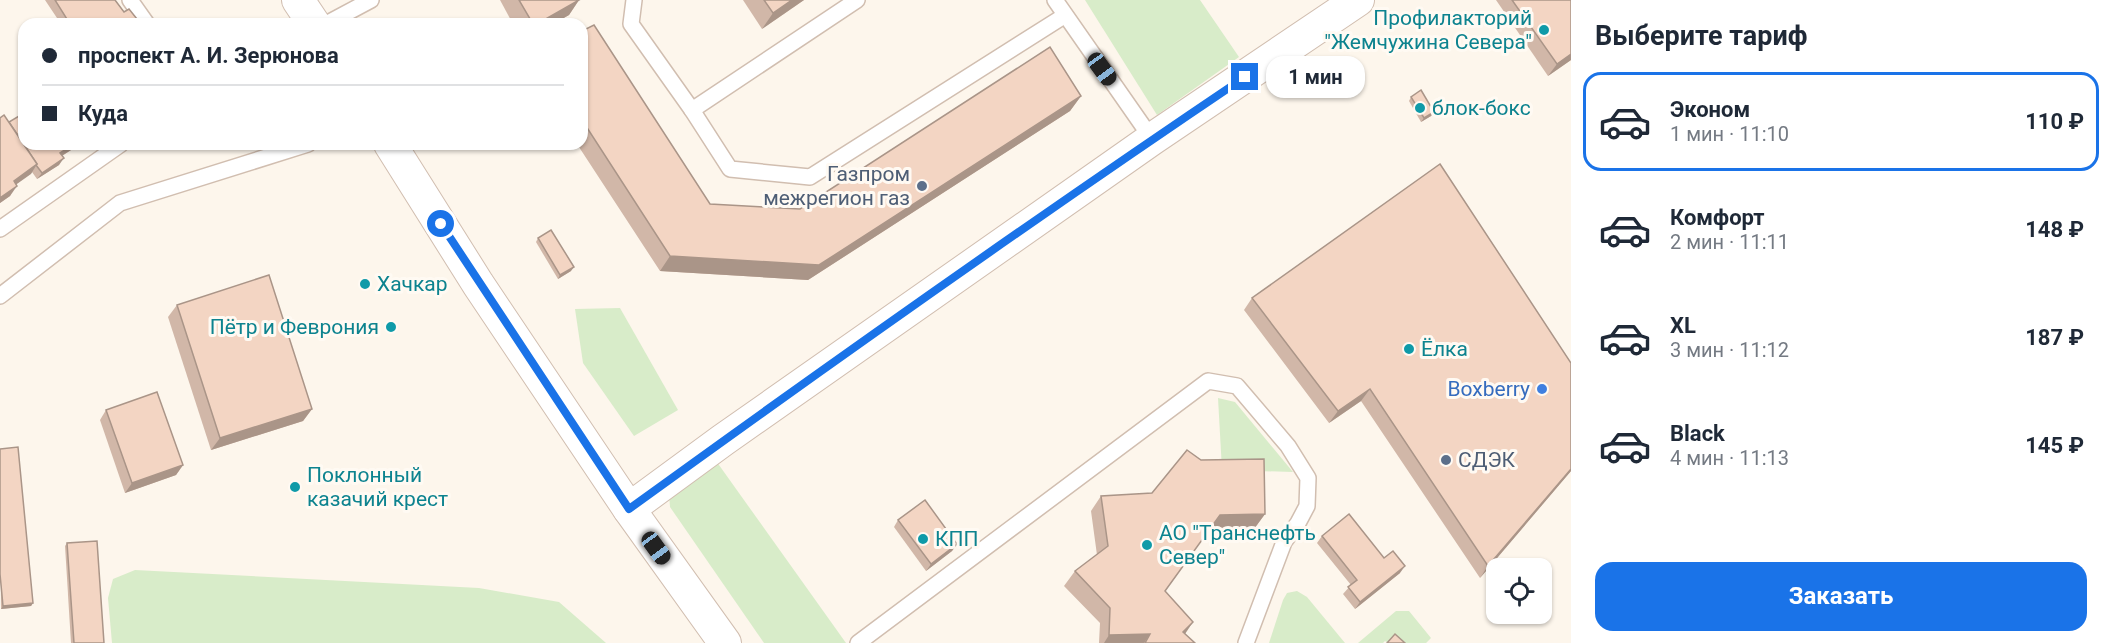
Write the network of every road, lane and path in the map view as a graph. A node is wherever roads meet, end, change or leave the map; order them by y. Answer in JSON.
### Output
{"nodes":[{"id":1,"x":130,"y":0,"type":"edge"},
{"id":2,"x":298,"y":0,"type":"edge"},
{"id":3,"x":372,"y":0,"type":"edge"},
{"id":4,"x":634,"y":0,"type":"edge"},
{"id":5,"x":857,"y":0,"type":"edge"},
{"id":6,"x":1055,"y":0,"type":"edge"},
{"id":7,"x":1356,"y":1,"type":"edge"},
{"id":8,"x":1064,"y":16,"type":"junction"},
{"id":9,"x":143,"y":18,"type":"edge"},
{"id":10,"x":310,"y":18,"type":"edge"},
{"id":11,"x":338,"y":18,"type":"edge"},
{"id":12,"x":692,"y":110,"type":"junction"},
{"id":13,"x":1152,"y":139,"type":"junction"},
{"id":14,"x":112,"y":150,"type":"edge"},
{"id":15,"x":289,"y":150,"type":"edge"},
{"id":16,"x":394,"y":150,"type":"edge"},
{"id":17,"x":0,"y":229,"type":"edge"},
{"id":18,"x":0,"y":296,"type":"edge"},
{"id":19,"x":629,"y":509,"type":"junction"},
{"id":20,"x":725,"y":643,"type":"edge"},
{"id":21,"x":858,"y":643,"type":"edge"},
{"id":22,"x":1246,"y":643,"type":"edge"}],
"edges":[{"from":1,"to":9,"type":"lane"},
{"from":2,"to":10,"type":"street"},
{"from":3,"to":11,"type":"lane"},
{"from":4,"to":12,"type":"lane"},
{"from":5,"to":12,"type":"lane"},
{"from":6,"to":8,"type":"lane"},
{"from":7,"to":13,"type":"street"},
{"from":8,"to":12,"type":"lane"},
{"from":8,"to":13,"type":"lane"},
{"from":13,"to":19,"type":"street"},
{"from":14,"to":17,"type":"lane"},
{"from":15,"to":18,"type":"lane"},
{"from":16,"to":19,"type":"street"},
{"from":19,"to":20,"type":"street"},
{"from":21,"to":22,"type":"lane"}]}
